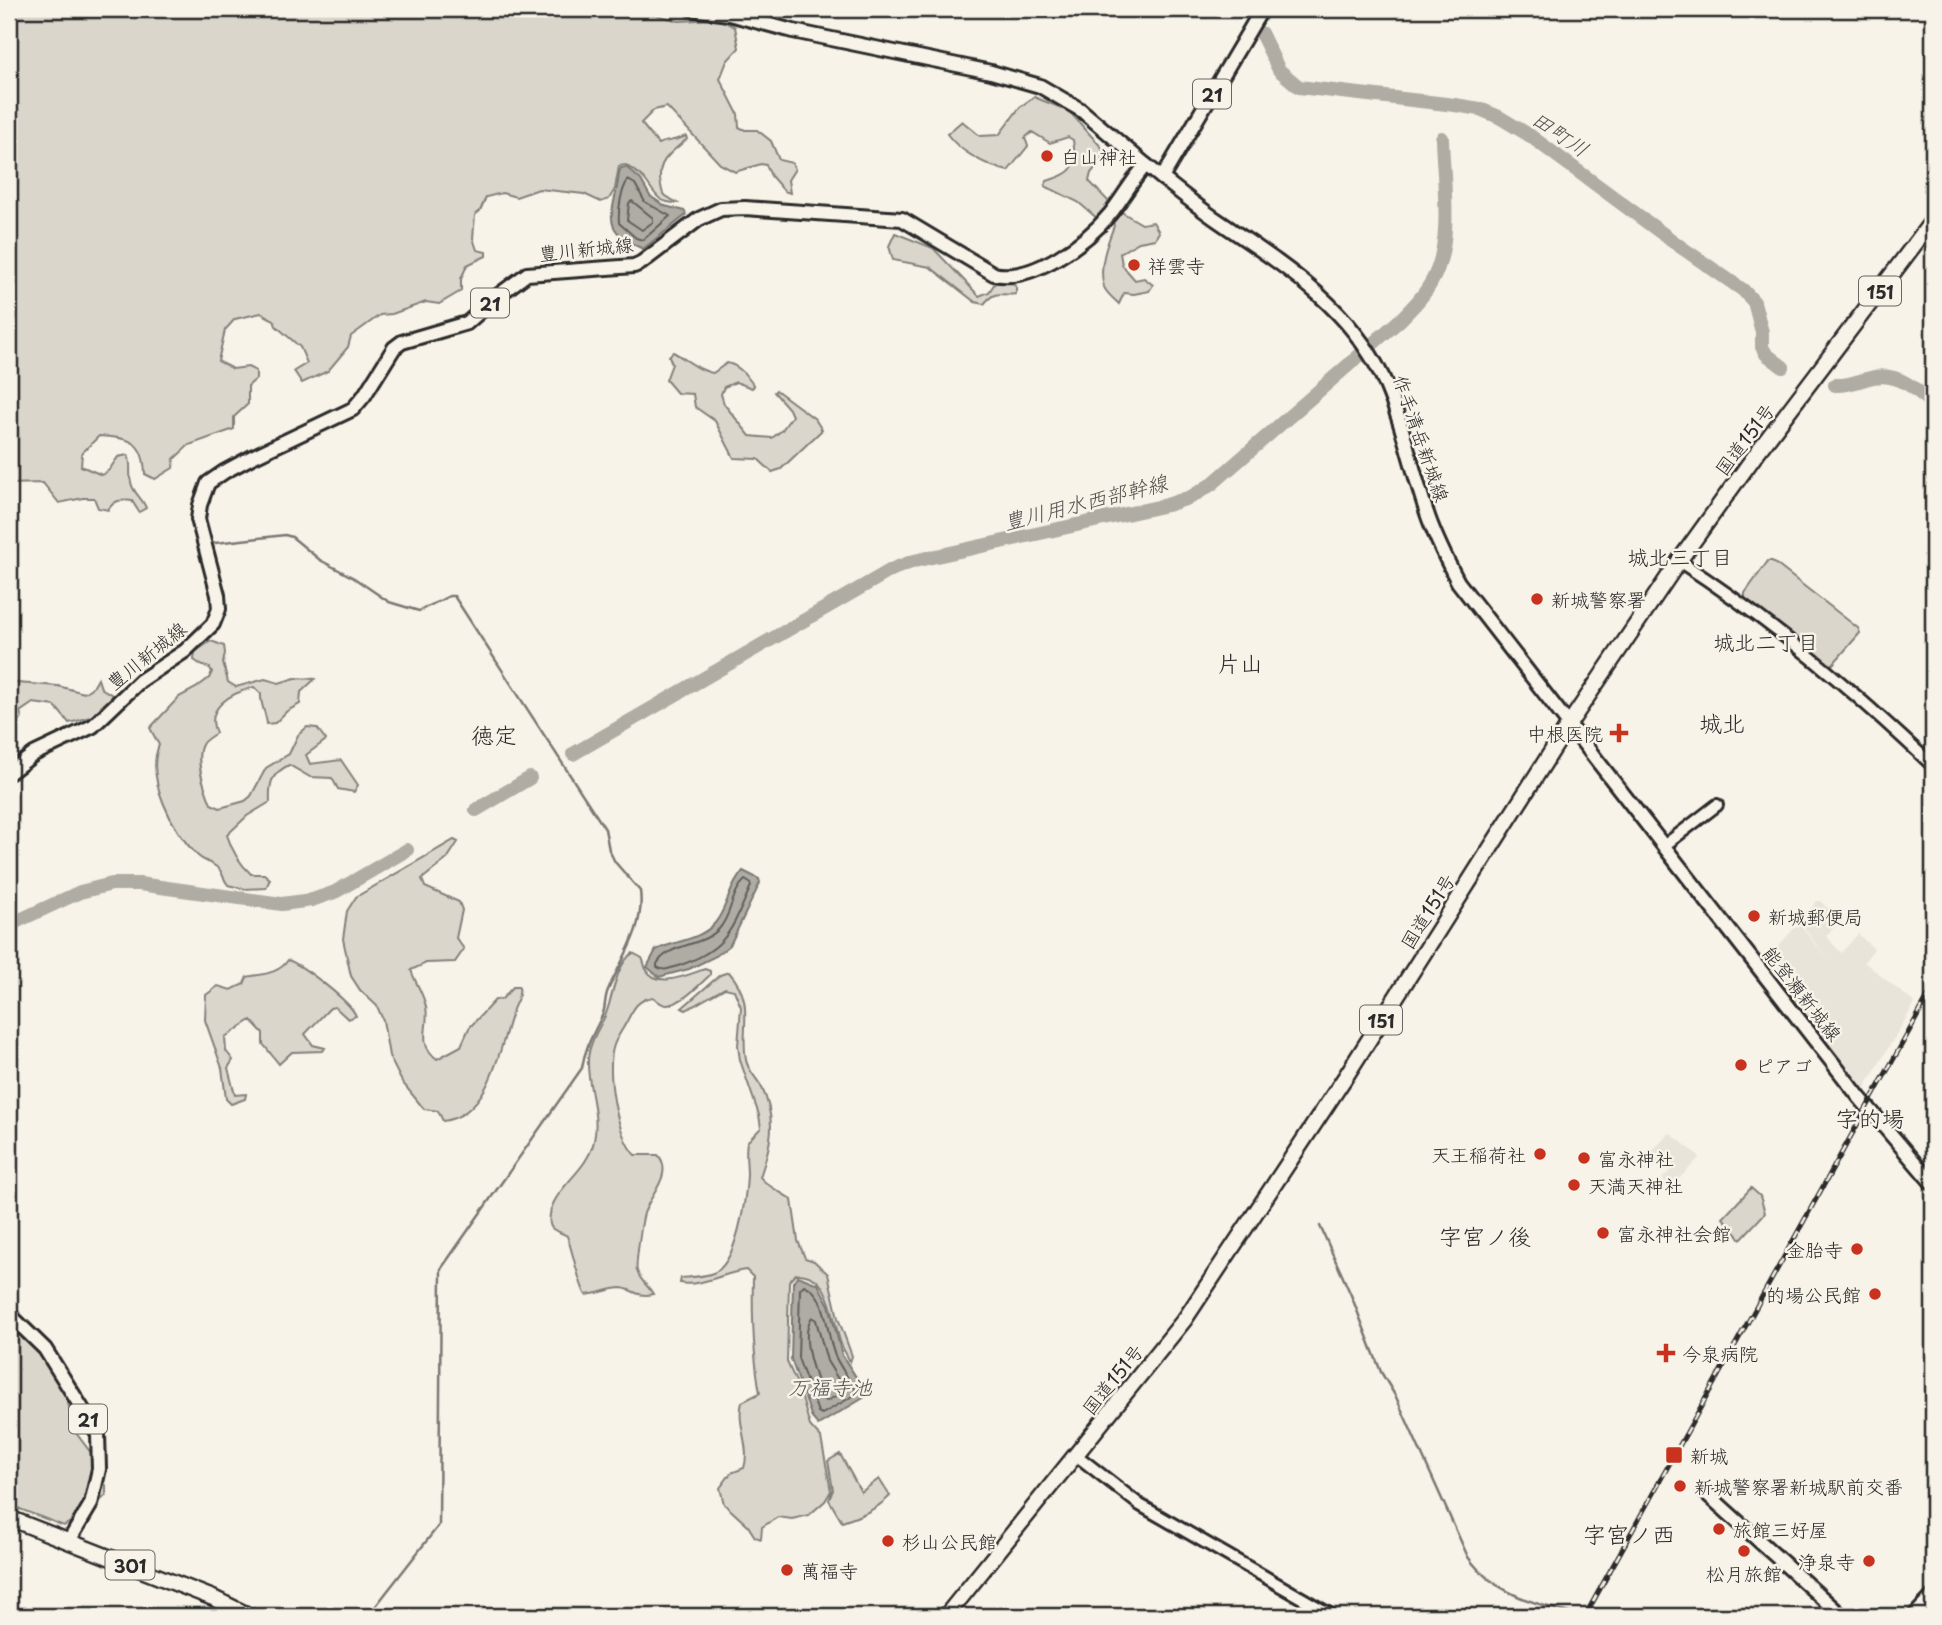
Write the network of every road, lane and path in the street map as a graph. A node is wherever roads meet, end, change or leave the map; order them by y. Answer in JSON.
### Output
{"nodes":[{"id":1,"x":691,"y":9,"type":"edge"},
{"id":2,"x":1262,"y":9,"type":"edge"},
{"id":3,"x":1146,"y":165,"type":"junction"},
{"id":4,"x":1161,"y":178,"type":"junction"},
{"id":5,"x":1933,"y":220,"type":"edge"},
{"id":6,"x":1679,"y":561,"type":"junction"},
{"id":7,"x":1569,"y":724,"type":"junction"},
{"id":8,"x":1933,"y":766,"type":"edge"},
{"id":9,"x":9,"y":773,"type":"edge"},
{"id":10,"x":1717,"y":805,"type":"dead end"},
{"id":11,"x":1665,"y":845,"type":"junction"},
{"id":12,"x":1933,"y":1184,"type":"edge"},
{"id":13,"x":9,"y":1314,"type":"edge"},
{"id":14,"x":1076,"y":1455,"type":"junction"},
{"id":15,"x":1704,"y":1491,"type":"dead end"},
{"id":16,"x":9,"y":1518,"type":"edge"},
{"id":17,"x":69,"y":1541,"type":"junction"},
{"id":18,"x":1932,"y":1599,"type":"edge"},
{"id":19,"x":250,"y":1616,"type":"edge"},
{"id":20,"x":946,"y":1616,"type":"edge"},
{"id":21,"x":1333,"y":1616,"type":"edge"},
{"id":22,"x":1842,"y":1616,"type":"edge"},
{"id":23,"x":1914,"y":1616,"type":"edge"}],
"edges":[{"from":1,"to":3,"type":"main road"},
{"from":2,"to":4,"type":"main road","number":"21"},
{"from":3,"to":4,"type":"main road"},
{"from":3,"to":9,"type":"main road","name":"豊川新城線","number":"21"},
{"from":4,"to":7,"type":"main road","name":"作手清岳新城線"},
{"from":5,"to":6,"type":"highway","name":"国道151号","number":"151"},
{"from":6,"to":7,"type":"highway","name":"国道151号","number":"151"},
{"from":6,"to":8,"type":"street"},
{"from":7,"to":11,"type":"main road","name":"能登瀬新城線"},
{"from":7,"to":14,"type":"highway","name":"国道151号","number":"151"},
{"from":10,"to":11,"type":"street"},
{"from":11,"to":12,"type":"main road","name":"能登瀬新城線"},
{"from":13,"to":17,"type":"main road","number":"21"},
{"from":14,"to":20,"type":"highway","name":"国道151号","number":"151"},
{"from":14,"to":21,"type":"street"},
{"from":15,"to":22,"type":"main road"},
{"from":16,"to":17,"type":"highway","number":"301"},
{"from":17,"to":19,"type":"highway","number":"301"},
{"from":18,"to":23,"type":"main road"}]}
